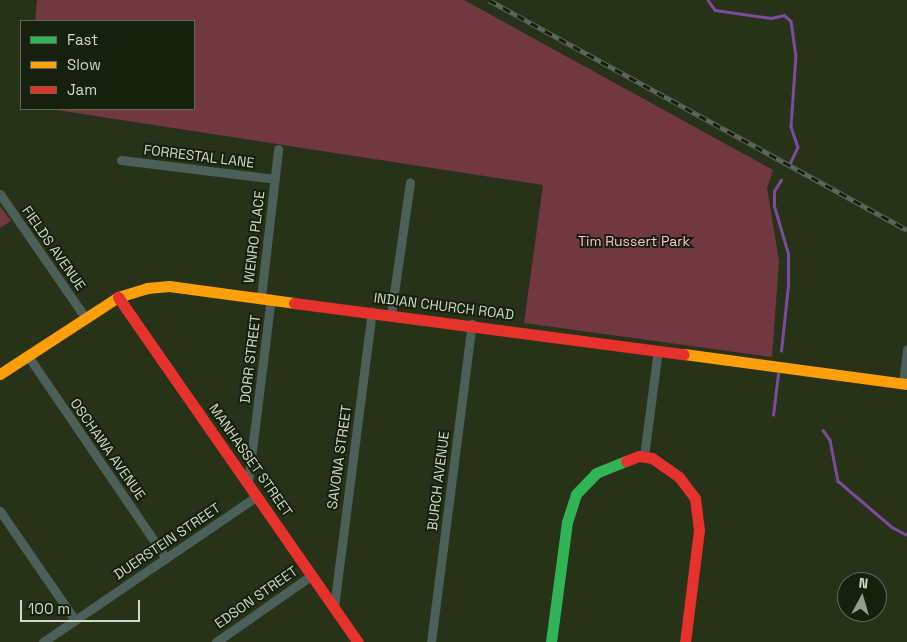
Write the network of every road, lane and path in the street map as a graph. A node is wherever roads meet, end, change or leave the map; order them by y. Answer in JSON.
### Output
{"nodes":[{"id":1,"x":278,"y":149,"type":"dead end"},
{"id":2,"x":121,"y":160,"type":"dead end"},
{"id":3,"x":275,"y":179,"type":"junction"},
{"id":4,"x":410,"y":182,"type":"dead end"},
{"id":5,"x":0,"y":194,"type":"edge"},
{"id":6,"x":118,"y":297,"type":"junction"},
{"id":7,"x":266,"y":298,"type":"junction"},
{"id":8,"x":372,"y":311,"type":"junction"},
{"id":9,"x":391,"y":314,"type":"junction"},
{"id":10,"x":85,"y":318,"type":"junction"},
{"id":11,"x":472,"y":324,"type":"junction"},
{"id":12,"x":907,"y":349,"type":"edge"},
{"id":13,"x":658,"y":350,"type":"junction"},
{"id":14,"x":28,"y":356,"type":"junction"},
{"id":15,"x":0,"y":374,"type":"edge"},
{"id":16,"x":905,"y":383,"type":"edge"},
{"id":17,"x":644,"y":456,"type":"junction"},
{"id":18,"x":248,"y":482,"type":"junction"},
{"id":19,"x":257,"y":496,"type":"junction"},
{"id":20,"x":0,"y":512,"type":"edge"},
{"id":21,"x":9,"y":524,"type":"junction"},
{"id":22,"x":0,"y":530,"type":"edge"},
{"id":23,"x":166,"y":558,"type":"junction"},
{"id":24,"x":312,"y":575,"type":"junction"},
{"id":25,"x":334,"y":607,"type":"junction"},
{"id":26,"x":75,"y":620,"type":"junction"},
{"id":27,"x":43,"y":642,"type":"edge"},
{"id":28,"x":216,"y":642,"type":"edge"},
{"id":29,"x":358,"y":642,"type":"edge"},
{"id":30,"x":431,"y":642,"type":"edge"},
{"id":31,"x":551,"y":642,"type":"edge"},
{"id":32,"x":685,"y":642,"type":"edge"}],
"edges":[{"from":1,"to":3,"type":"street","name":"WENRO PLACE"},
{"from":2,"to":3,"type":"street","name":"FORRESTAL LANE"},
{"from":3,"to":7,"type":"street","name":"WENRO PLACE"},
{"from":4,"to":9,"type":"street"},
{"from":5,"to":10,"type":"street","name":"FIELDS AVENUE"},
{"from":6,"to":7,"type":"street","name":"INDIAN CHURCH ROAD"},
{"from":6,"to":10,"type":"street","name":"INDIAN CHURCH ROAD"},
{"from":6,"to":18,"type":"street","name":"MANHASSET STREET"},
{"from":7,"to":8,"type":"street","name":"INDIAN CHURCH ROAD"},
{"from":7,"to":18,"type":"street","name":"DORR STREET"},
{"from":8,"to":9,"type":"street","name":"INDIAN CHURCH ROAD"},
{"from":8,"to":25,"type":"street","name":"SAVONA STREET"},
{"from":9,"to":11,"type":"street","name":"INDIAN CHURCH ROAD"},
{"from":10,"to":14,"type":"street","name":"INDIAN CHURCH ROAD"},
{"from":11,"to":13,"type":"street","name":"INDIAN CHURCH ROAD"},
{"from":11,"to":30,"type":"street","name":"BURCH AVENUE"},
{"from":12,"to":16,"type":"street"},
{"from":13,"to":16,"type":"street","name":"INDIAN CHURCH ROAD"},
{"from":13,"to":17,"type":"street"},
{"from":14,"to":15,"type":"street","name":"INDIAN CHURCH ROAD"},
{"from":14,"to":23,"type":"street","name":"OSCHAWA AVENUE"},
{"from":17,"to":31,"type":"street"},
{"from":17,"to":32,"type":"street"},
{"from":18,"to":19,"type":"street","name":"MANHASSET STREET"},
{"from":19,"to":23,"type":"street","name":"DUERSTEIN STREET"},
{"from":19,"to":24,"type":"street","name":"MANHASSET STREET"},
{"from":20,"to":21,"type":"street"},
{"from":21,"to":22,"type":"street"},
{"from":21,"to":26,"type":"street"},
{"from":23,"to":26,"type":"street","name":"DUERSTEIN STREET"},
{"from":24,"to":25,"type":"street","name":"MANHASSET STREET"},
{"from":24,"to":28,"type":"street","name":"EDSON STREET"},
{"from":25,"to":29,"type":"street","name":"MANHASSET STREET"},
{"from":26,"to":27,"type":"street","name":"DUERSTEIN STREET"}]}
